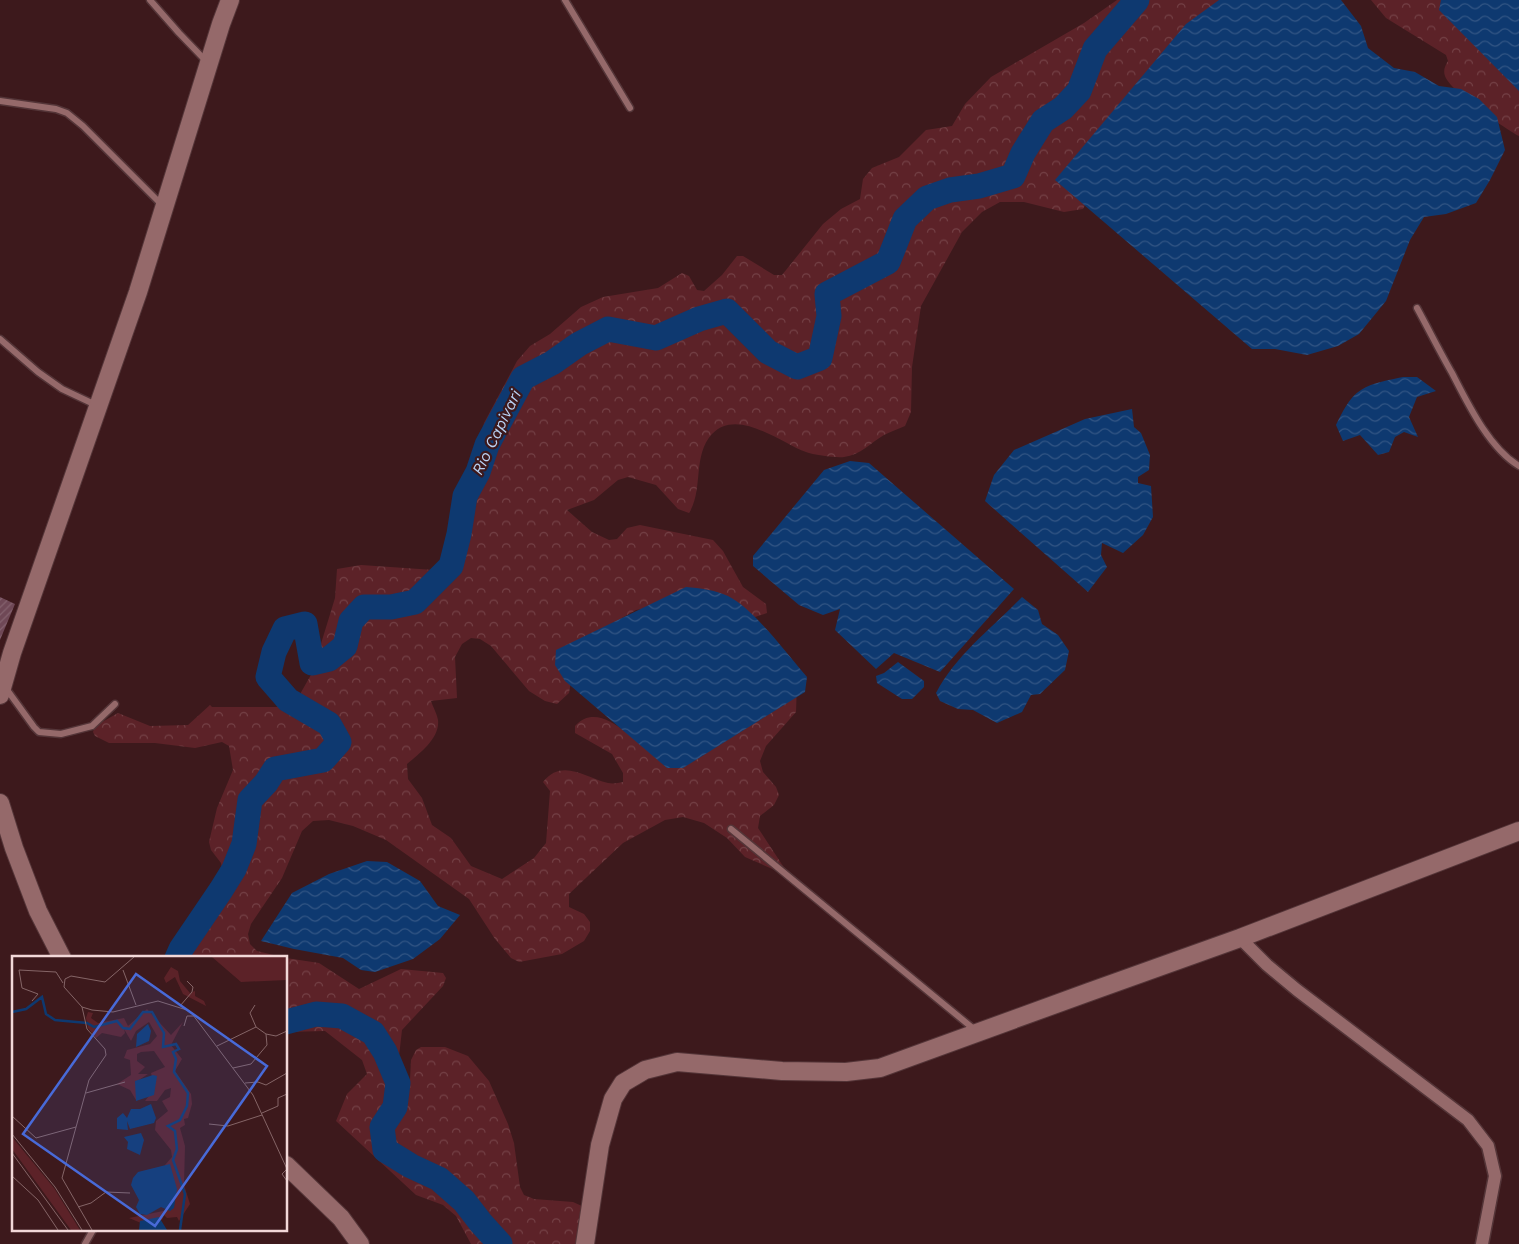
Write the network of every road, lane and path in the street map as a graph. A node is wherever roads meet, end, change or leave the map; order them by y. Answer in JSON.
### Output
{"nodes":[{"id":1,"x":150,"y":0,"type":"edge"},
{"id":2,"x":230,"y":0,"type":"edge"},
{"id":3,"x":565,"y":0,"type":"edge"},
{"id":4,"x":209,"y":63,"type":"junction"},
{"id":5,"x":0,"y":101,"type":"edge"},
{"id":6,"x":630,"y":108,"type":"dead end"},
{"id":7,"x":165,"y":207,"type":"junction"},
{"id":8,"x":1417,"y":308,"type":"dead end"},
{"id":9,"x":0,"y":339,"type":"edge"},
{"id":10,"x":99,"y":406,"type":"junction"},
{"id":11,"x":1519,"y":466,"type":"edge"},
{"id":12,"x":2,"y":690,"type":"edge"},
{"id":13,"x":115,"y":704,"type":"dead end"},
{"id":14,"x":1,"y":812,"type":"edge"},
{"id":15,"x":731,"y":829,"type":"dead end"},
{"id":16,"x":1519,"y":831,"type":"edge"},
{"id":17,"x":1240,"y":938,"type":"junction"},
{"id":18,"x":61,"y":956,"type":"edge"},
{"id":19,"x":978,"y":1032,"type":"junction"},
{"id":20,"x":288,"y":1167,"type":"edge"},
{"id":21,"x":92,"y":1232,"type":"edge"},
{"id":22,"x":85,"y":1244,"type":"edge"},
{"id":23,"x":360,"y":1244,"type":"edge"},
{"id":24,"x":585,"y":1244,"type":"edge"},
{"id":25,"x":1482,"y":1244,"type":"edge"}],
"edges":[{"from":1,"to":4,"type":"lane"},
{"from":2,"to":4,"type":"main road"},
{"from":3,"to":6,"type":"lane"},
{"from":4,"to":7,"type":"main road"},
{"from":5,"to":7,"type":"lane"},
{"from":7,"to":10,"type":"main road"},
{"from":8,"to":11,"type":"lane"},
{"from":9,"to":10,"type":"lane"},
{"from":10,"to":12,"type":"main road"},
{"from":12,"to":13,"type":"lane"},
{"from":14,"to":18,"type":"main road"},
{"from":15,"to":19,"type":"lane"},
{"from":16,"to":17,"type":"main road"},
{"from":17,"to":19,"type":"main road"},
{"from":17,"to":25,"type":"street"},
{"from":19,"to":24,"type":"main road"},
{"from":20,"to":23,"type":"main road"},
{"from":21,"to":22,"type":"lane"}]}
